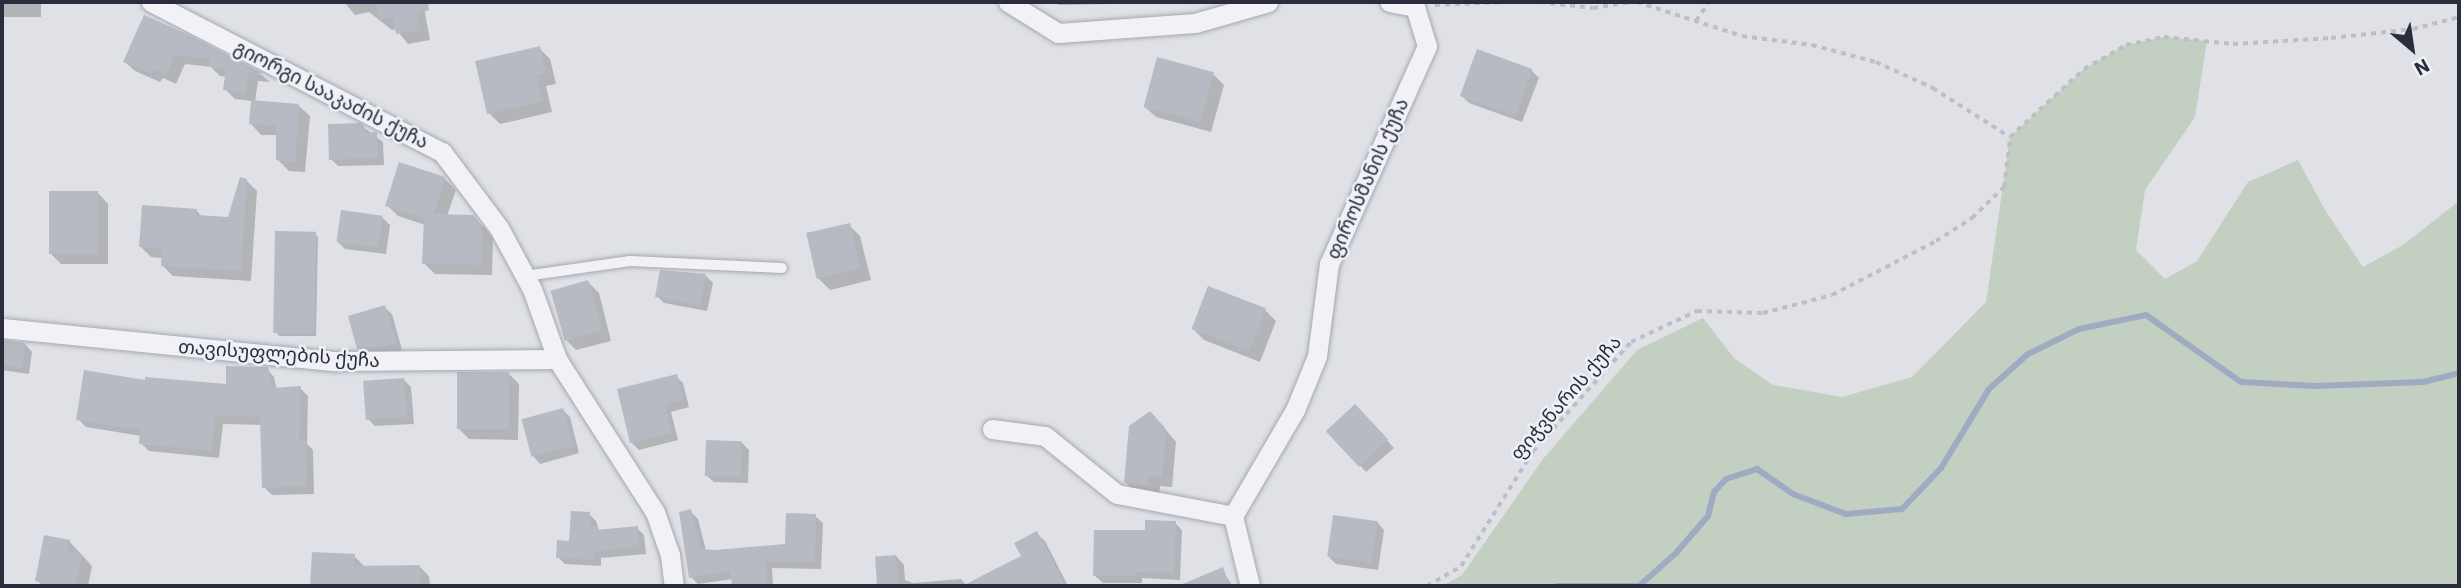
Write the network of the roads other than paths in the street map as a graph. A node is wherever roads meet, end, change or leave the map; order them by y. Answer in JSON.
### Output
{"nodes":[{"id":1,"x":151,"y":2,"type":"edge"},
{"id":2,"x":1008,"y":2,"type":"edge"},
{"id":3,"x":1268,"y":2,"type":"edge"},
{"id":4,"x":1389,"y":2,"type":"edge"},
{"id":5,"x":782,"y":268,"type":"dead end"},
{"id":6,"x":525,"y":276,"type":"junction"},
{"id":7,"x":2,"y":328,"type":"edge"},
{"id":8,"x":557,"y":359,"type":"junction"},
{"id":9,"x":992,"y":429,"type":"dead end"},
{"id":10,"x":1233,"y":516,"type":"junction"},
{"id":11,"x":674,"y":586,"type":"edge"},
{"id":12,"x":1250,"y":586,"type":"edge"}],
"edges":[{"from":1,"to":6,"type":"street","name":"გიორგი სააკაძის ქუჩა"},
{"from":2,"to":3,"type":"street"},
{"from":4,"to":10,"type":"street","name":"ფიროსმანის ქუჩა"},
{"from":5,"to":6,"type":"lane"},
{"from":6,"to":8,"type":"street","name":"გიორგი სააკაძის ქუჩა"},
{"from":7,"to":8,"type":"street","name":"თავისუფლების ქუჩა"},
{"from":8,"to":11,"type":"street","name":"გიორგი სააკაძის ქუჩა"},
{"from":9,"to":10,"type":"street"},
{"from":10,"to":12,"type":"street"}]}
